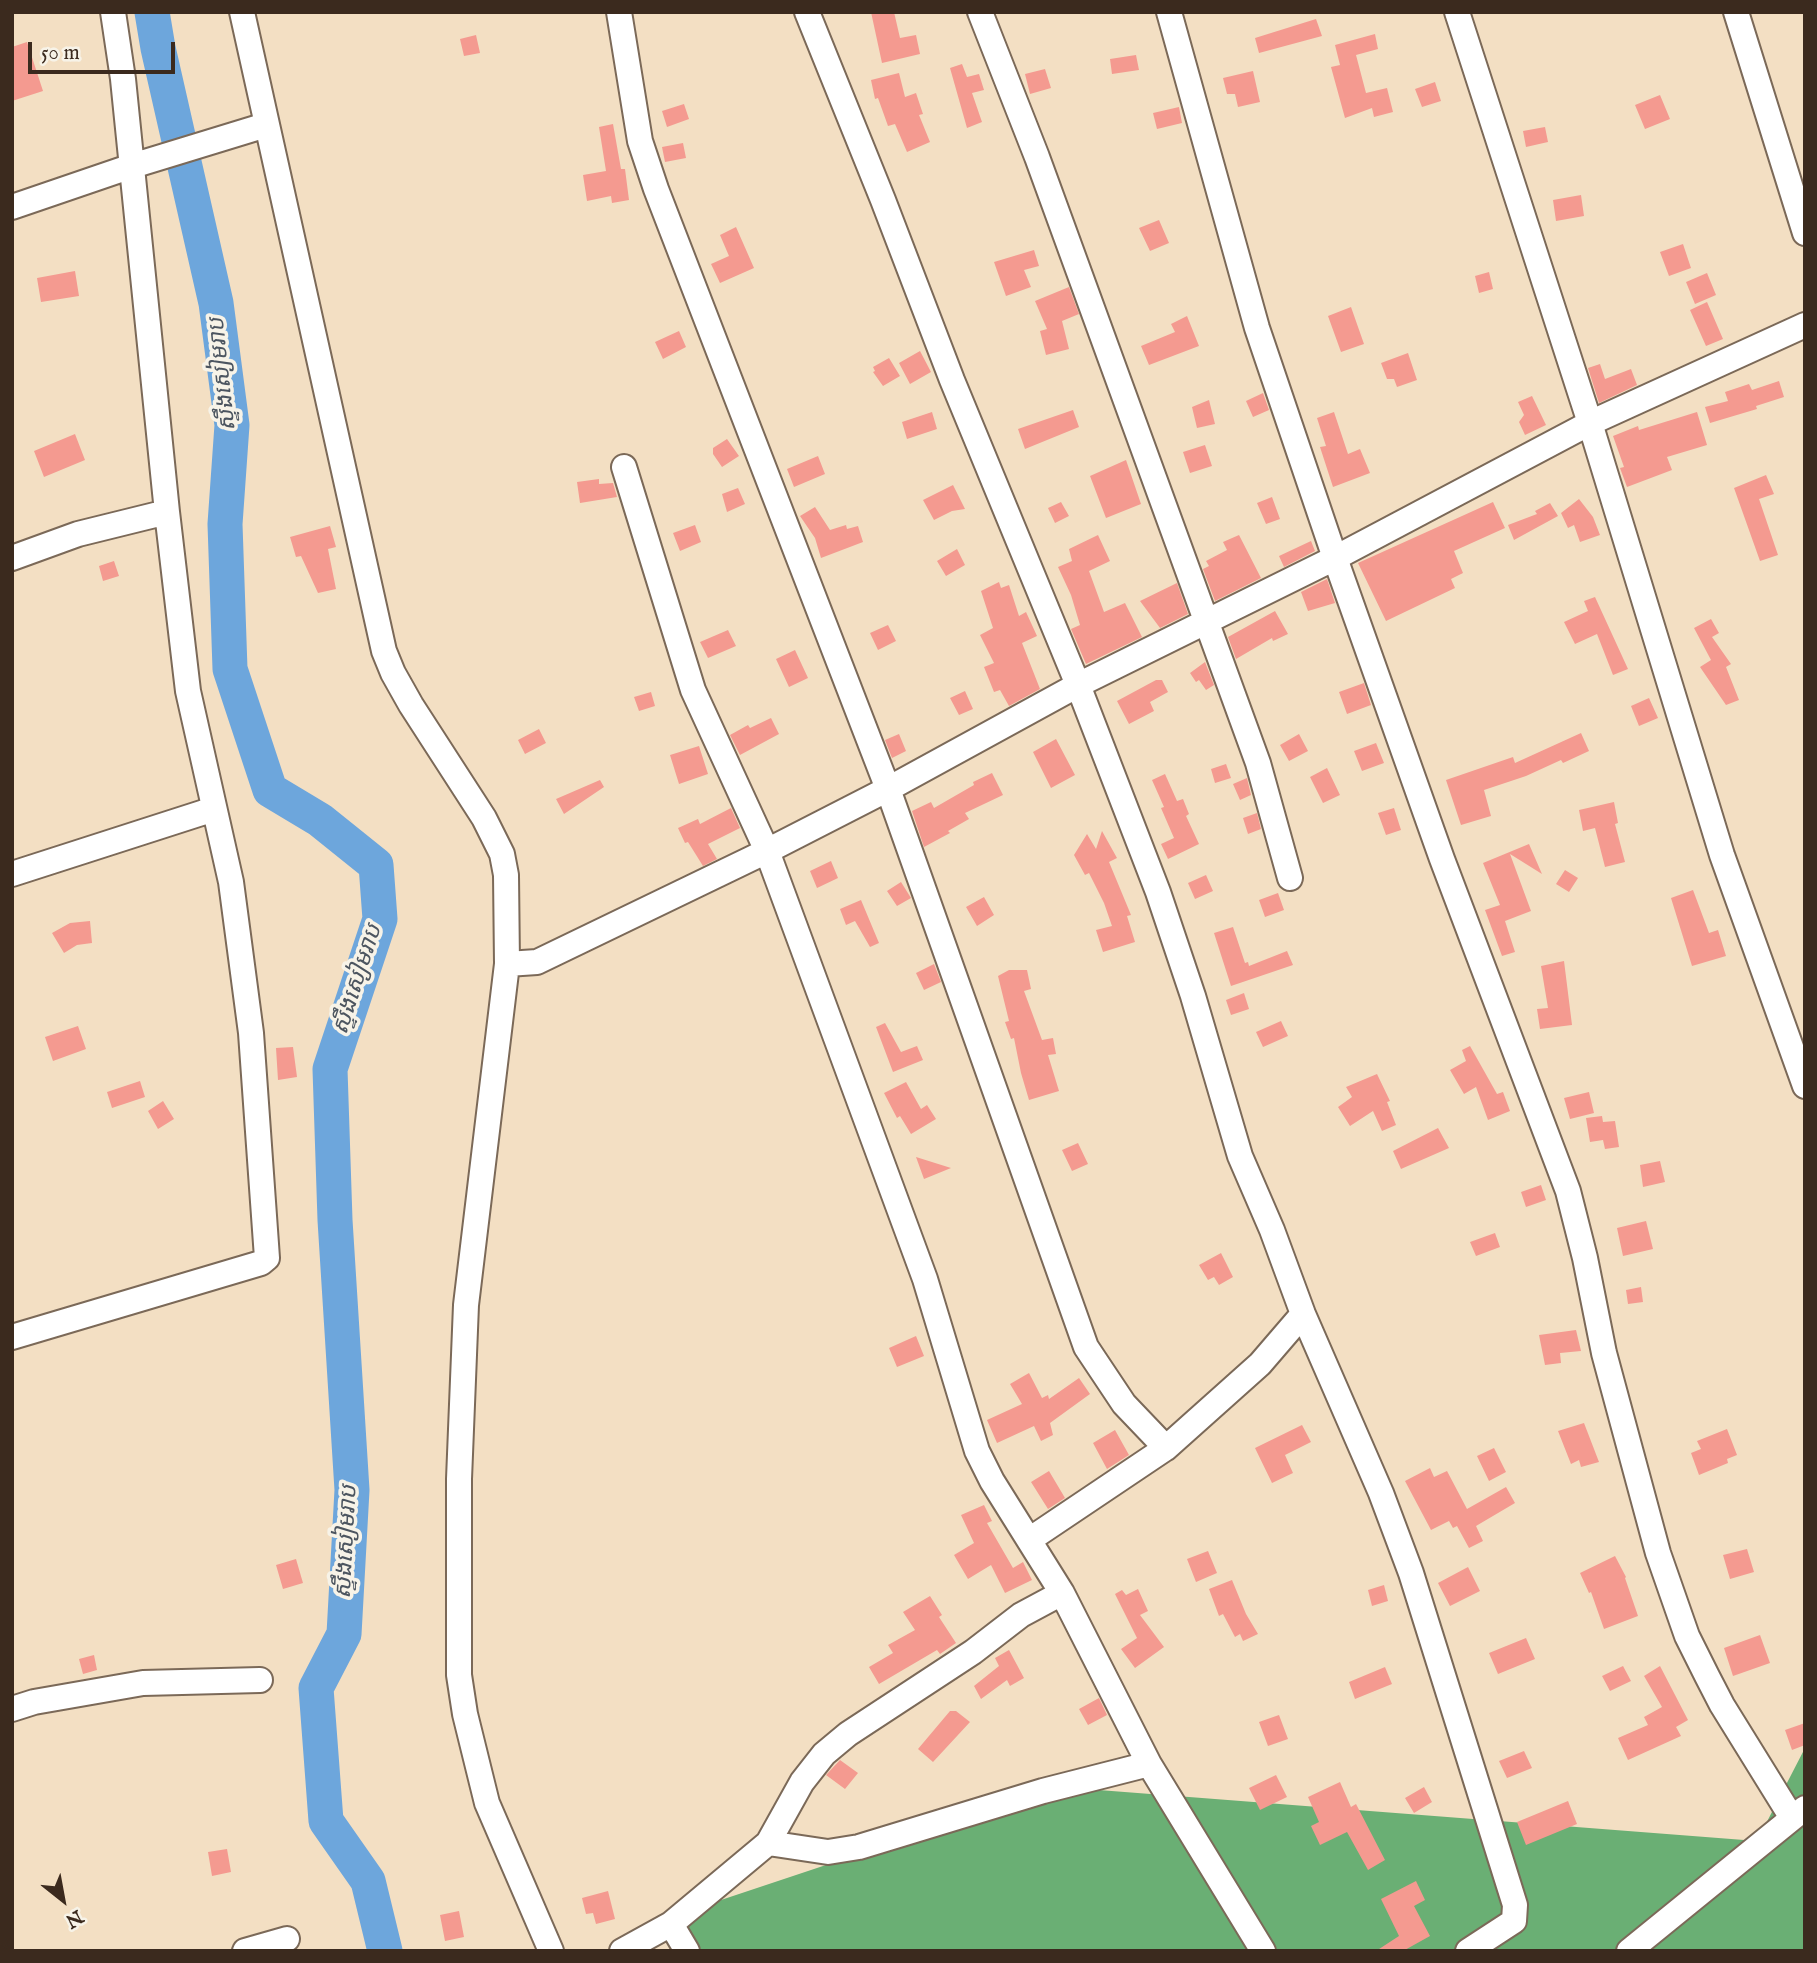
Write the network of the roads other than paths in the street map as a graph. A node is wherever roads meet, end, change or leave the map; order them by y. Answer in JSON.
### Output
{"nodes":[{"id":1,"x":113,"y":12,"type":"edge"},
{"id":2,"x":242,"y":12,"type":"edge"},
{"id":3,"x":619,"y":12,"type":"edge"},
{"id":4,"x":807,"y":12,"type":"edge"},
{"id":5,"x":980,"y":12,"type":"edge"},
{"id":6,"x":1169,"y":12,"type":"edge"},
{"id":7,"x":1457,"y":12,"type":"edge"},
{"id":8,"x":1737,"y":12,"type":"edge"},
{"id":9,"x":255,"y":127,"type":"junction"},
{"id":10,"x":139,"y":164,"type":"junction"},
{"id":11,"x":12,"y":207,"type":"edge"},
{"id":12,"x":1805,"y":233,"type":"edge"},
{"id":13,"x":1805,"y":325,"type":"edge"},
{"id":14,"x":1590,"y":423,"type":"junction"},
{"id":15,"x":624,"y":467,"type":"dead end"},
{"id":16,"x":167,"y":512,"type":"junction"},
{"id":17,"x":12,"y":558,"type":"edge"},
{"id":18,"x":1335,"y":558,"type":"junction"},
{"id":19,"x":1206,"y":621,"type":"junction"},
{"id":20,"x":1078,"y":685,"type":"junction"},
{"id":21,"x":888,"y":789,"type":"junction"},
{"id":22,"x":214,"y":809,"type":"junction"},
{"id":23,"x":767,"y":851,"type":"junction"},
{"id":24,"x":12,"y":874,"type":"edge"},
{"id":25,"x":1290,"y":878,"type":"dead end"},
{"id":26,"x":507,"y":964,"type":"junction"},
{"id":27,"x":1805,"y":1086,"type":"edge"},
{"id":28,"x":1303,"y":1314,"type":"junction"},
{"id":29,"x":12,"y":1337,"type":"edge"},
{"id":30,"x":1166,"y":1448,"type":"junction"},
{"id":31,"x":1029,"y":1540,"type":"junction"},
{"id":32,"x":1062,"y":1593,"type":"junction"},
{"id":33,"x":260,"y":1680,"type":"dead end"},
{"id":34,"x":12,"y":1709,"type":"edge"},
{"id":35,"x":1149,"y":1764,"type":"junction"},
{"id":36,"x":1798,"y":1813,"type":"edge"},
{"id":37,"x":768,"y":1843,"type":"junction"},
{"id":38,"x":671,"y":1924,"type":"junction"},
{"id":39,"x":287,"y":1939,"type":"dead end"},
{"id":40,"x":245,"y":1951,"type":"edge"},
{"id":41,"x":551,"y":1951,"type":"edge"},
{"id":42,"x":622,"y":1951,"type":"edge"},
{"id":43,"x":687,"y":1951,"type":"edge"},
{"id":44,"x":1263,"y":1951,"type":"edge"},
{"id":45,"x":1468,"y":1951,"type":"edge"},
{"id":46,"x":1629,"y":1951,"type":"edge"}],
"edges":[{"from":1,"to":10,"type":"street"},
{"from":2,"to":9,"type":"street"},
{"from":3,"to":21,"type":"street"},
{"from":4,"to":20,"type":"street"},
{"from":5,"to":19,"type":"street"},
{"from":6,"to":18,"type":"street"},
{"from":7,"to":14,"type":"street"},
{"from":8,"to":12,"type":"street"},
{"from":9,"to":10,"type":"street"},
{"from":9,"to":26,"type":"street"},
{"from":10,"to":11,"type":"street"},
{"from":10,"to":16,"type":"street"},
{"from":13,"to":14,"type":"street"},
{"from":14,"to":18,"type":"street"},
{"from":14,"to":27,"type":"street"},
{"from":15,"to":23,"type":"street"},
{"from":16,"to":17,"type":"street"},
{"from":16,"to":22,"type":"street"},
{"from":18,"to":19,"type":"street"},
{"from":18,"to":36,"type":"street"},
{"from":19,"to":20,"type":"street"},
{"from":19,"to":25,"type":"street"},
{"from":20,"to":21,"type":"street"},
{"from":20,"to":28,"type":"street"},
{"from":21,"to":23,"type":"street"},
{"from":21,"to":30,"type":"street"},
{"from":22,"to":24,"type":"street"},
{"from":22,"to":29,"type":"street"},
{"from":23,"to":26,"type":"street"},
{"from":23,"to":31,"type":"street"},
{"from":26,"to":41,"type":"street"},
{"from":28,"to":30,"type":"street"},
{"from":28,"to":45,"type":"street"},
{"from":30,"to":31,"type":"street"},
{"from":31,"to":32,"type":"street"},
{"from":32,"to":35,"type":"street"},
{"from":32,"to":37,"type":"street"},
{"from":33,"to":34,"type":"street"},
{"from":35,"to":37,"type":"street"},
{"from":35,"to":44,"type":"street"},
{"from":36,"to":46,"type":"street"},
{"from":37,"to":38,"type":"street"},
{"from":38,"to":42,"type":"street"},
{"from":38,"to":43,"type":"street"},
{"from":39,"to":40,"type":"street"}]}
